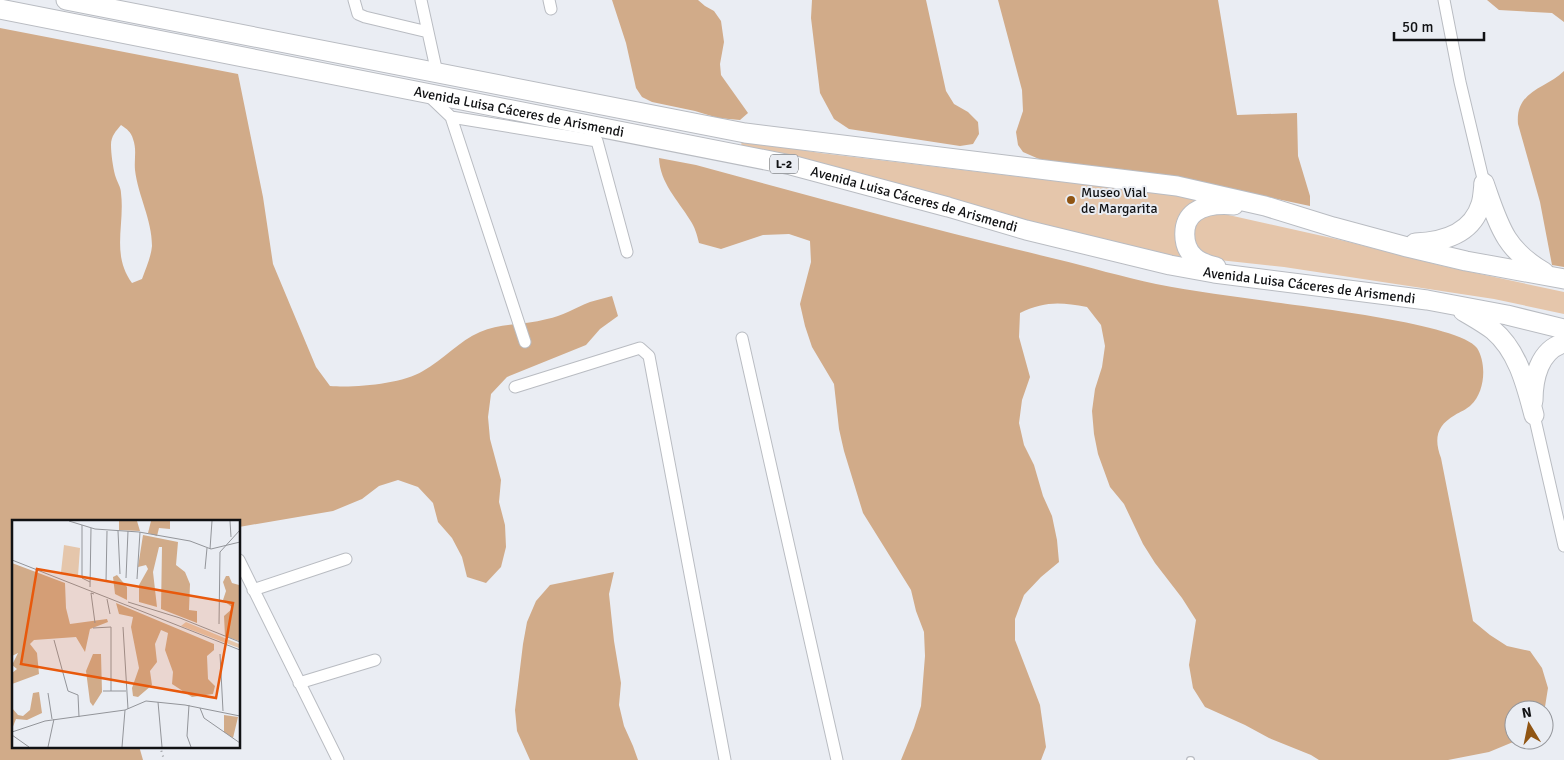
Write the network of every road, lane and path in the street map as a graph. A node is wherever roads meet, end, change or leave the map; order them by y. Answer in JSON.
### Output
{"nodes":[{"id":1,"x":66,"y":0,"type":"edge"},
{"id":2,"x":354,"y":0,"type":"edge"},
{"id":3,"x":421,"y":0,"type":"edge"},
{"id":4,"x":1444,"y":0,"type":"edge"},
{"id":5,"x":0,"y":9,"type":"edge"},
{"id":6,"x":428,"y":32,"type":"junction"},
{"id":7,"x":437,"y":73,"type":"junction"},
{"id":8,"x":422,"y":92,"type":"junction"},
{"id":9,"x":451,"y":117,"type":"junction"},
{"id":10,"x":1484,"y":183,"type":"junction"},
{"id":11,"x":1265,"y":206,"type":"junction"},
{"id":12,"x":1398,"y":244,"type":"junction"},
{"id":13,"x":628,"y":252,"type":"dead end"},
{"id":14,"x":1257,"y":278,"type":"junction"},
{"id":15,"x":1559,"y":278,"type":"edge"},
{"id":16,"x":1451,"y":304,"type":"junction"},
{"id":17,"x":1564,"y":330,"type":"edge"},
{"id":18,"x":742,"y":338,"type":"dead end"},
{"id":19,"x":525,"y":342,"type":"dead end"},
{"id":20,"x":1564,"y":343,"type":"edge"},
{"id":21,"x":515,"y":388,"type":"dead end"},
{"id":22,"x":1534,"y":415,"type":"junction"},
{"id":23,"x":1564,"y":546,"type":"edge"},
{"id":24,"x":346,"y":559,"type":"dead end"},
{"id":25,"x":240,"y":562,"type":"edge"},
{"id":26,"x":253,"y":590,"type":"junction"},
{"id":27,"x":375,"y":660,"type":"dead end"},
{"id":28,"x":300,"y":683,"type":"junction"},
{"id":29,"x":338,"y":760,"type":"edge"},
{"id":30,"x":725,"y":760,"type":"edge"},
{"id":31,"x":837,"y":760,"type":"edge"}],
"edges":[{"from":1,"to":7,"type":"main road","name":"Avenida Luisa Cáceres de Arismendi","number":"L-2"},
{"from":2,"to":6,"type":"street"},
{"from":3,"to":6,"type":"street"},
{"from":4,"to":10,"type":"street"},
{"from":5,"to":8,"type":"main road","name":"Avenida Luisa Cáceres de Arismendi","number":"L-2"},
{"from":6,"to":7,"type":"street"},
{"from":7,"to":11,"type":"main road","name":"Avenida Luisa Cáceres de Arismendi","number":"L-2"},
{"from":8,"to":9,"type":"street"},
{"from":8,"to":14,"type":"main road","name":"Avenida Luisa Cáceres de Arismendi","number":"L-2"},
{"from":9,"to":13,"type":"street"},
{"from":9,"to":19,"type":"street"},
{"from":10,"to":12,"type":"main road"},
{"from":10,"to":15,"type":"main road"},
{"from":11,"to":12,"type":"main road","name":"Avenida Luisa Cáceres de Arismendi","number":"L-2"},
{"from":11,"to":14,"type":"main road"},
{"from":12,"to":15,"type":"main road","name":"Avenida Luisa Cáceres de Arismendi","number":"L-2"},
{"from":14,"to":16,"type":"main road","name":"Avenida Luisa Cáceres de Arismendi","number":"L-2"},
{"from":16,"to":17,"type":"main road","name":"Avenida Luisa Cáceres de Arismendi","number":"L-2"},
{"from":16,"to":22,"type":"main road"},
{"from":18,"to":31,"type":"street"},
{"from":20,"to":22,"type":"main road"},
{"from":21,"to":30,"type":"street"},
{"from":22,"to":23,"type":"street"},
{"from":24,"to":26,"type":"street"},
{"from":25,"to":26,"type":"street"},
{"from":26,"to":28,"type":"street"},
{"from":27,"to":28,"type":"street"},
{"from":28,"to":29,"type":"street"}]}
